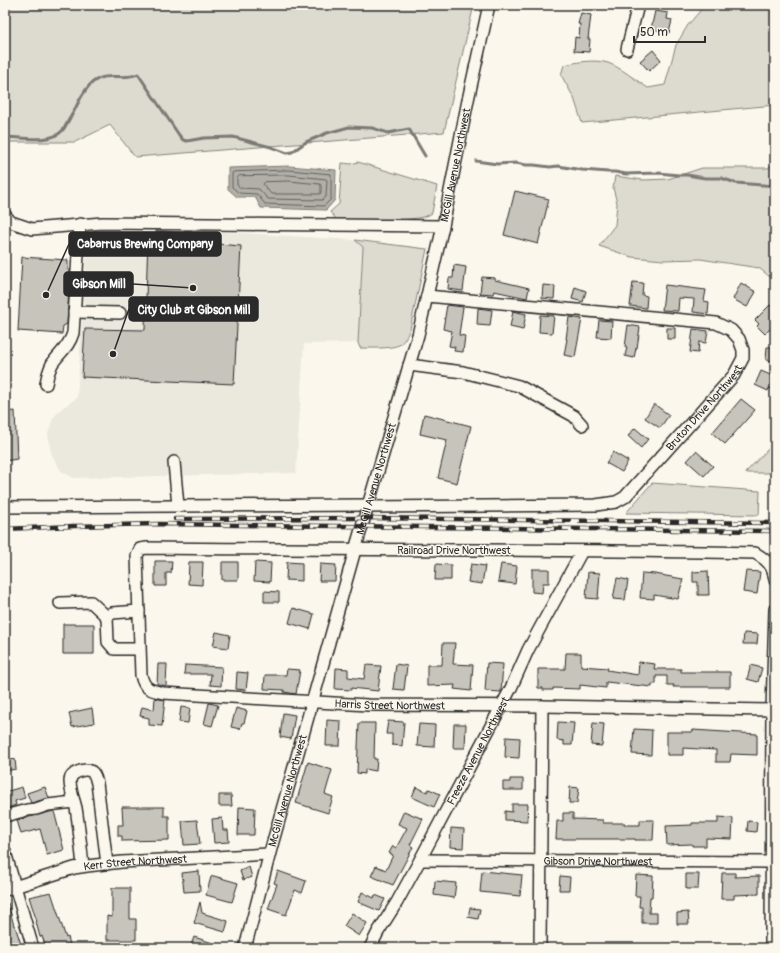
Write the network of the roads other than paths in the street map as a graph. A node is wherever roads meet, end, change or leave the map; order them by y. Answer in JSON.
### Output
{"nodes":[{"id":1,"x":489,"y":5,"type":"edge"},
{"id":2,"x":638,"y":5,"type":"edge"},
{"id":3,"x":627,"y":49,"type":"dead end"},
{"id":4,"x":5,"y":215,"type":"edge"},
{"id":5,"x":80,"y":224,"type":"junction"},
{"id":6,"x":442,"y":226,"type":"junction"},
{"id":7,"x":427,"y":296,"type":"junction"},
{"id":8,"x":74,"y":312,"type":"junction"},
{"id":9,"x":120,"y":313,"type":"dead end"},
{"id":10,"x":409,"y":365,"type":"junction"},
{"id":11,"x":46,"y":384,"type":"dead end"},
{"id":12,"x":582,"y":424,"type":"dead end"},
{"id":13,"x":174,"y":462,"type":"dead end"},
{"id":14,"x":5,"y":506,"type":"edge"},
{"id":15,"x":178,"y":506,"type":"junction"},
{"id":16,"x":368,"y":506,"type":"junction"},
{"id":17,"x":140,"y":549,"type":"joint"},
{"id":18,"x":355,"y":550,"type":"junction"},
{"id":19,"x":582,"y":551,"type":"junction"},
{"id":20,"x":775,"y":580,"type":"edge"},
{"id":21,"x":60,"y":603,"type":"dead end"},
{"id":22,"x":775,"y":609,"type":"edge"},
{"id":23,"x":139,"y":612,"type":"junction"},
{"id":24,"x":107,"y":617,"type":"junction"},
{"id":25,"x":140,"y":649,"type":"junction"},
{"id":26,"x":312,"y":702,"type":"junction"},
{"id":27,"x":502,"y":706,"type":"junction"},
{"id":28,"x":542,"y":706,"type":"junction"},
{"id":29,"x":774,"y":710,"type":"edge"},
{"id":30,"x":74,"y":802,"type":"junction"},
{"id":31,"x":5,"y":816,"type":"edge"},
{"id":32,"x":5,"y":852,"type":"edge"},
{"id":33,"x":270,"y":854,"type":"junction"},
{"id":34,"x":420,"y":860,"type":"junction"},
{"id":35,"x":540,"y":860,"type":"junction"},
{"id":36,"x":774,"y":862,"type":"edge"},
{"id":37,"x":107,"y":864,"type":"junction"},
{"id":38,"x":83,"y":866,"type":"junction"},
{"id":39,"x":10,"y":889,"type":"edge"},
{"id":40,"x":33,"y":948,"type":"edge"},
{"id":41,"x":245,"y":948,"type":"edge"},
{"id":42,"x":370,"y":948,"type":"edge"},
{"id":43,"x":540,"y":948,"type":"edge"},
{"id":44,"x":771,"y":948,"type":"edge"}],
"edges":[{"from":1,"to":6,"type":"street","name":"McGill Avenue Northwest"},
{"from":2,"to":3,"type":"street"},
{"from":4,"to":5,"type":"street"},
{"from":5,"to":6,"type":"street"},
{"from":5,"to":8,"type":"street"},
{"from":6,"to":7,"type":"street","name":"McGill Avenue Northwest"},
{"from":7,"to":10,"type":"street","name":"McGill Avenue Northwest"},
{"from":7,"to":16,"type":"street","name":"Bruton Drive Northwest"},
{"from":8,"to":9,"type":"street"},
{"from":8,"to":11,"type":"street"},
{"from":10,"to":12,"type":"street"},
{"from":10,"to":16,"type":"street","name":"McGill Avenue Northwest"},
{"from":13,"to":15,"type":"street"},
{"from":14,"to":15,"type":"street","name":"Bruton Drive Northwest"},
{"from":15,"to":16,"type":"street","name":"Bruton Drive Northwest"},
{"from":16,"to":18,"type":"street","name":"McGill Avenue Northwest"},
{"from":17,"to":18,"type":"street","name":"Railroad Drive Northwest"},
{"from":17,"to":23,"type":"street","name":"Harris Street Northwest"},
{"from":18,"to":19,"type":"street","name":"Railroad Drive Northwest"},
{"from":18,"to":26,"type":"street","name":"McGill Avenue Northwest"},
{"from":19,"to":20,"type":"street","name":"Railroad Drive Northwest"},
{"from":19,"to":27,"type":"street","name":"Freeze Avenue Northwest"},
{"from":21,"to":24,"type":"street"},
{"from":22,"to":29,"type":"street"},
{"from":23,"to":24,"type":"street"},
{"from":23,"to":25,"type":"street","name":"Harris Street Northwest"},
{"from":24,"to":25,"type":"street"},
{"from":25,"to":26,"type":"street","name":"Harris Street Northwest"},
{"from":26,"to":27,"type":"street","name":"Harris Street Northwest"},
{"from":26,"to":33,"type":"street","name":"McGill Avenue Northwest"},
{"from":27,"to":28,"type":"street","name":"Harris Street Northwest"},
{"from":27,"to":34,"type":"street","name":"Freeze Avenue Northwest"},
{"from":28,"to":29,"type":"street","name":"Harris Street Northwest"},
{"from":28,"to":35,"type":"street"},
{"from":29,"to":36,"type":"street"},
{"from":30,"to":31,"type":"street"},
{"from":30,"to":37,"type":"street"},
{"from":30,"to":38,"type":"street"},
{"from":32,"to":39,"type":"street"},
{"from":33,"to":37,"type":"street","name":"Kerr Street Northwest"},
{"from":33,"to":41,"type":"street","name":"McGill Avenue Northwest"},
{"from":34,"to":35,"type":"street","name":"Gibson Drive Northwest"},
{"from":34,"to":42,"type":"street","name":"Freeze Avenue Northwest"},
{"from":35,"to":36,"type":"street","name":"Gibson Drive Northwest"},
{"from":35,"to":43,"type":"street"},
{"from":36,"to":44,"type":"street"},
{"from":37,"to":38,"type":"street","name":"Kerr Street Northwest"},
{"from":38,"to":39,"type":"street","name":"Kerr Street Northwest"},
{"from":39,"to":40,"type":"street"}]}
